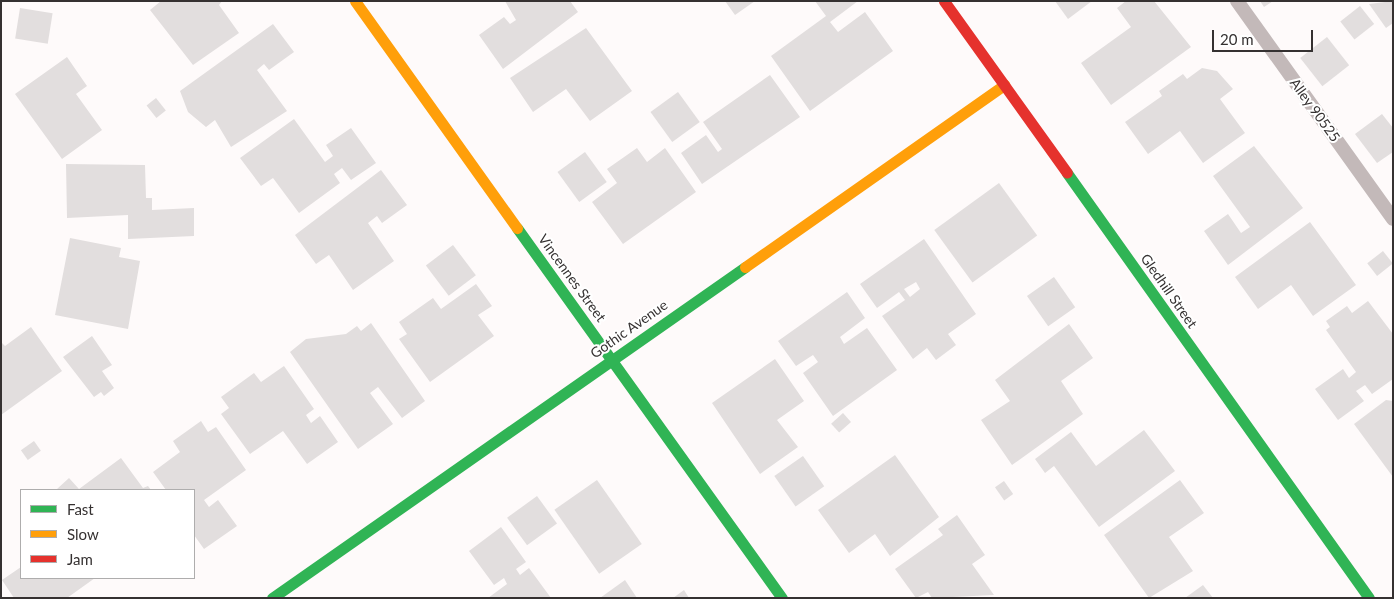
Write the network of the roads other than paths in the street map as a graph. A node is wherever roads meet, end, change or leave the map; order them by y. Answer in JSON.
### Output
{"nodes":[{"id":1,"x":355,"y":1,"type":"edge"},
{"id":2,"x":944,"y":1,"type":"edge"},
{"id":3,"x":1237,"y":1,"type":"edge"},
{"id":4,"x":1004,"y":85,"type":"junction"},
{"id":5,"x":1393,"y":219,"type":"edge"},
{"id":6,"x":612,"y":359,"type":"junction"},
{"id":7,"x":272,"y":598,"type":"edge"},
{"id":8,"x":782,"y":598,"type":"edge"},
{"id":9,"x":1369,"y":598,"type":"edge"}],
"edges":[{"from":1,"to":6,"type":"street","name":"Vincennes Street"},
{"from":2,"to":4,"type":"street","name":"Gledhill Street"},
{"from":3,"to":5,"type":"lane","name":"Alley 90525"},
{"from":4,"to":6,"type":"street","name":"Gothic Avenue"},
{"from":4,"to":9,"type":"street","name":"Gledhill Street"},
{"from":6,"to":7,"type":"street","name":"Gothic Avenue"},
{"from":6,"to":8,"type":"street","name":"Vincennes Street"}]}
